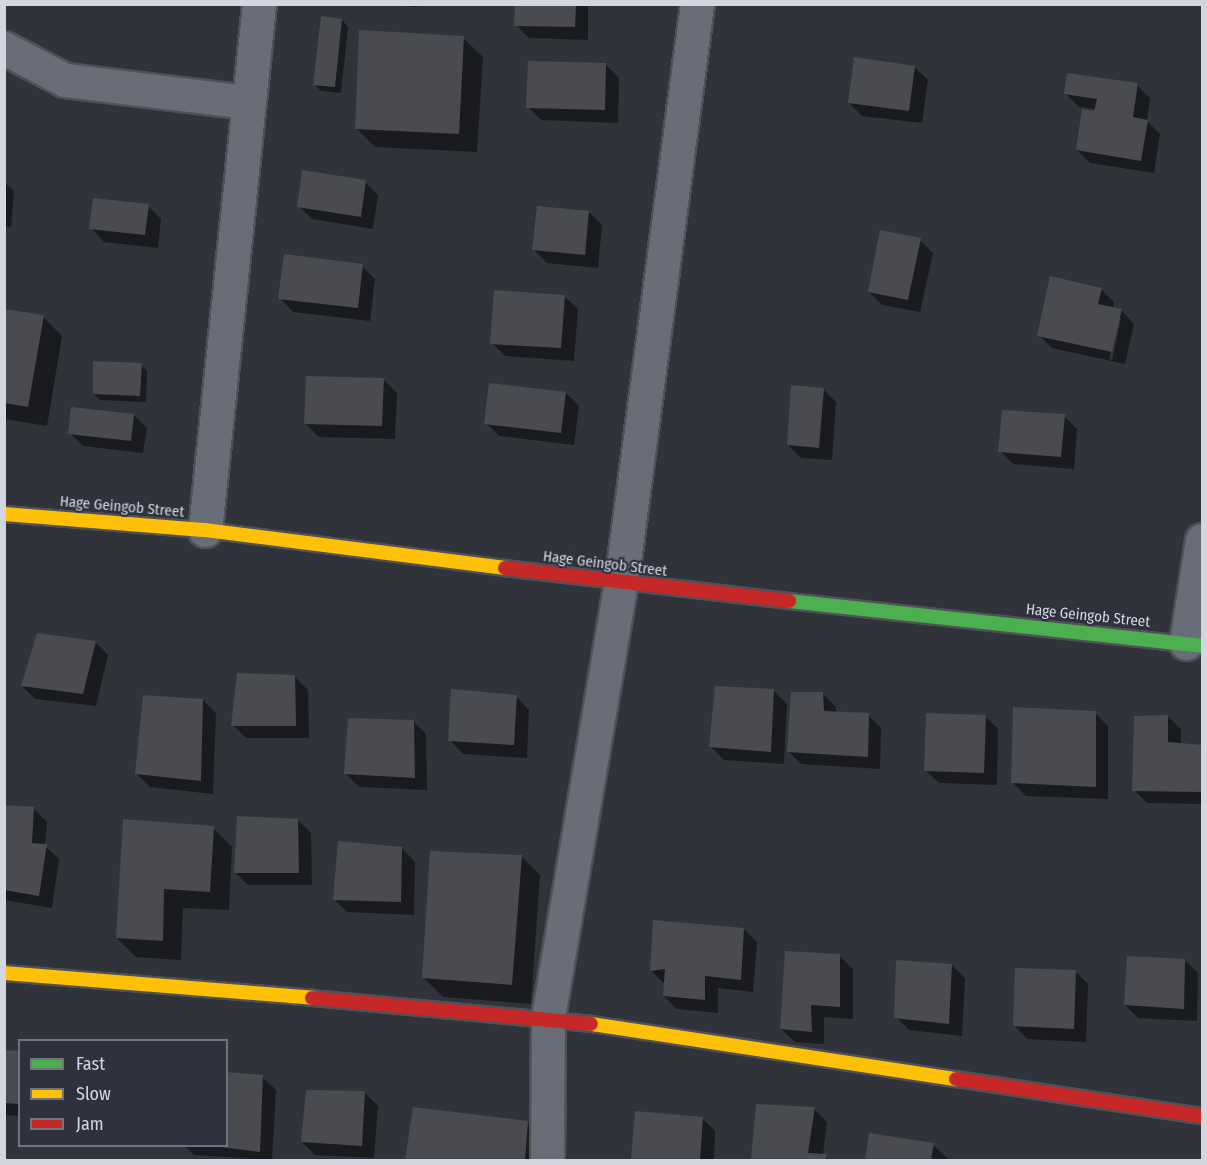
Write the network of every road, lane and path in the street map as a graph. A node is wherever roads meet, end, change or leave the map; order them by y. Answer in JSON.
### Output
{"nodes":[{"id":1,"x":259,"y":4,"type":"edge"},
{"id":2,"x":697,"y":4,"type":"edge"},
{"id":3,"x":4,"y":48,"type":"edge"},
{"id":4,"x":248,"y":102,"type":"junction"},
{"id":5,"x":4,"y":514,"type":"edge"},
{"id":6,"x":205,"y":530,"type":"junction"},
{"id":7,"x":1203,"y":540,"type":"edge"},
{"id":8,"x":621,"y":583,"type":"junction"},
{"id":9,"x":1194,"y":644,"type":"edge"},
{"id":10,"x":4,"y":973,"type":"edge"},
{"id":11,"x":548,"y":1017,"type":"junction"},
{"id":12,"x":1203,"y":1116,"type":"edge"},
{"id":13,"x":547,"y":1161,"type":"edge"}],
"edges":[{"from":1,"to":4,"type":"street"},
{"from":2,"to":8,"type":"street"},
{"from":3,"to":4,"type":"street"},
{"from":4,"to":6,"type":"street"},
{"from":5,"to":6,"type":"street","name":"Hage Geingob Street"},
{"from":6,"to":8,"type":"street","name":"Hage Geingob Street"},
{"from":7,"to":9,"type":"street"},
{"from":8,"to":9,"type":"street","name":"Hage Geingob Street"},
{"from":8,"to":11,"type":"street"},
{"from":10,"to":11,"type":"street"},
{"from":11,"to":12,"type":"street"},
{"from":11,"to":13,"type":"street"}]}
